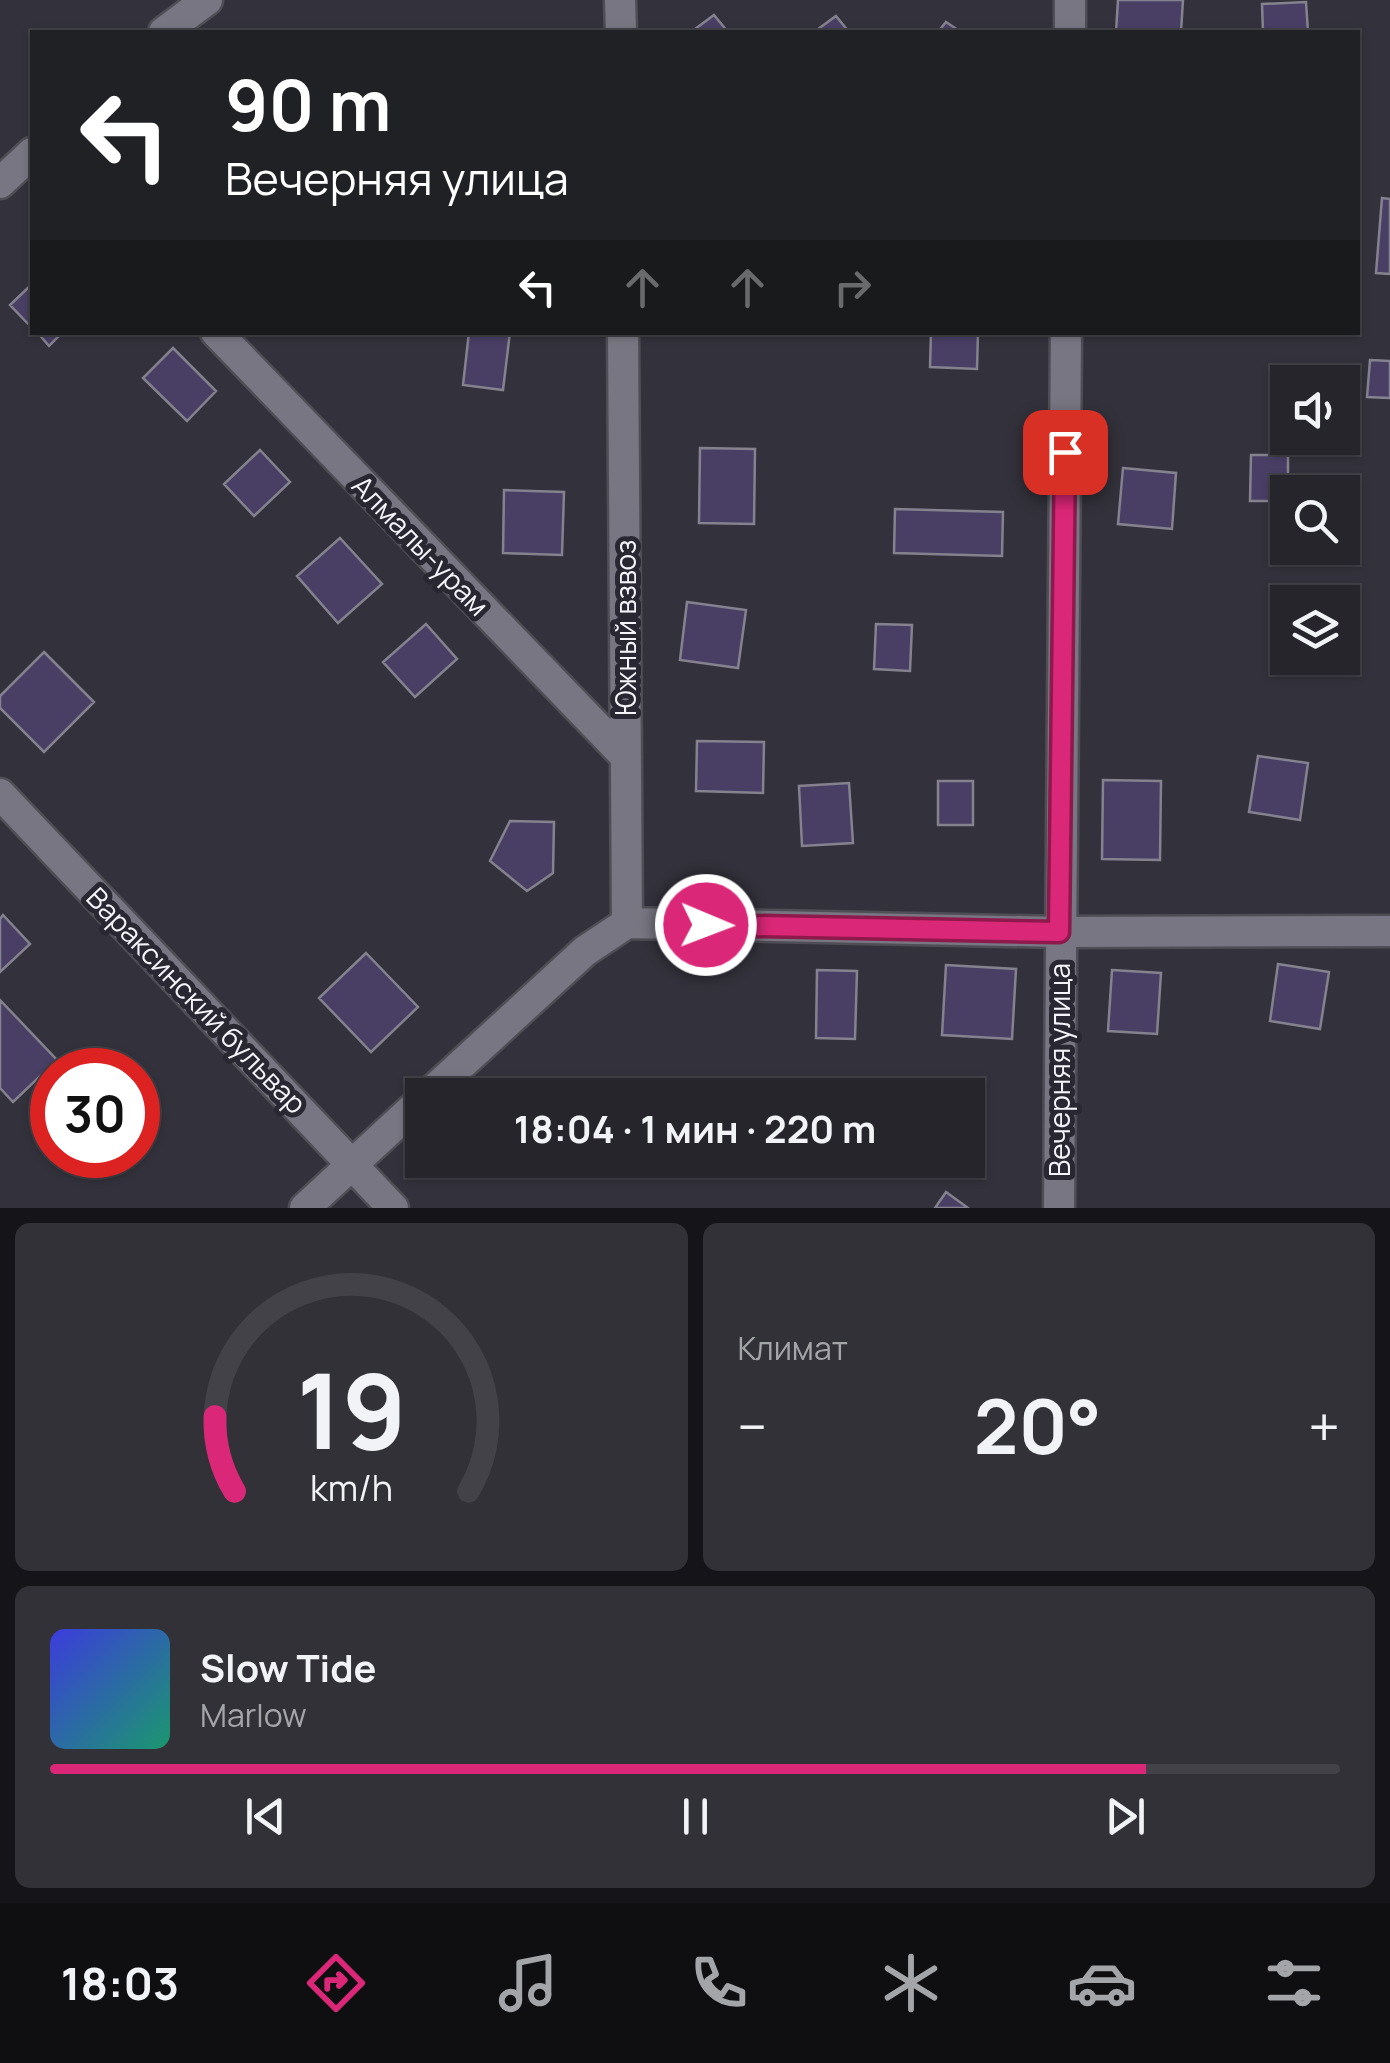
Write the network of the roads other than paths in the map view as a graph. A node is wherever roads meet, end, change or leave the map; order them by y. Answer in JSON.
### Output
{"nodes":[{"id":1,"x":207,"y":0,"type":"edge"},
{"id":2,"x":620,"y":0,"type":"edge"},
{"id":3,"x":1070,"y":0,"type":"edge"},
{"id":4,"x":167,"y":30,"type":"edge"},
{"id":5,"x":621,"y":30,"type":"edge"},
{"id":6,"x":1070,"y":30,"type":"edge"},
{"id":7,"x":30,"y":155,"type":"edge"},
{"id":8,"x":0,"y":183,"type":"edge"},
{"id":9,"x":219,"y":335,"type":"edge"},
{"id":10,"x":623,"y":335,"type":"edge"},
{"id":11,"x":1066,"y":335,"type":"edge"},
{"id":12,"x":626,"y":757,"type":"junction"},
{"id":13,"x":0,"y":794,"type":"edge"},
{"id":14,"x":627,"y":923,"type":"junction"},
{"id":15,"x":1390,"y":931,"type":"edge"},
{"id":16,"x":1059,"y":932,"type":"junction"},
{"id":17,"x":446,"y":1078,"type":"edge"},
{"id":18,"x":405,"y":1116,"type":"edge"},
{"id":19,"x":353,"y":1164,"type":"junction"},
{"id":20,"x":305,"y":1208,"type":"edge"},
{"id":21,"x":393,"y":1208,"type":"edge"},
{"id":22,"x":1059,"y":1208,"type":"edge"}],
"edges":[{"from":1,"to":4,"type":"street"},
{"from":2,"to":5,"type":"street"},
{"from":3,"to":6,"type":"street"},
{"from":7,"to":8,"type":"street"},
{"from":9,"to":12,"type":"street","name":"Алмалы-урам"},
{"from":10,"to":12,"type":"street","name":"Южный взвоз"},
{"from":11,"to":16,"type":"street","name":"Вечерняя улица"},
{"from":12,"to":14,"type":"street","name":"Южный взвоз"},
{"from":13,"to":19,"type":"street","name":"Вараксинский бульвар"},
{"from":14,"to":16,"type":"street"},
{"from":14,"to":17,"type":"street"},
{"from":15,"to":16,"type":"street"},
{"from":16,"to":22,"type":"street","name":"Вечерняя улица"},
{"from":18,"to":19,"type":"street"},
{"from":19,"to":20,"type":"street"},
{"from":19,"to":21,"type":"street","name":"Вараксинский бульвар"}]}
